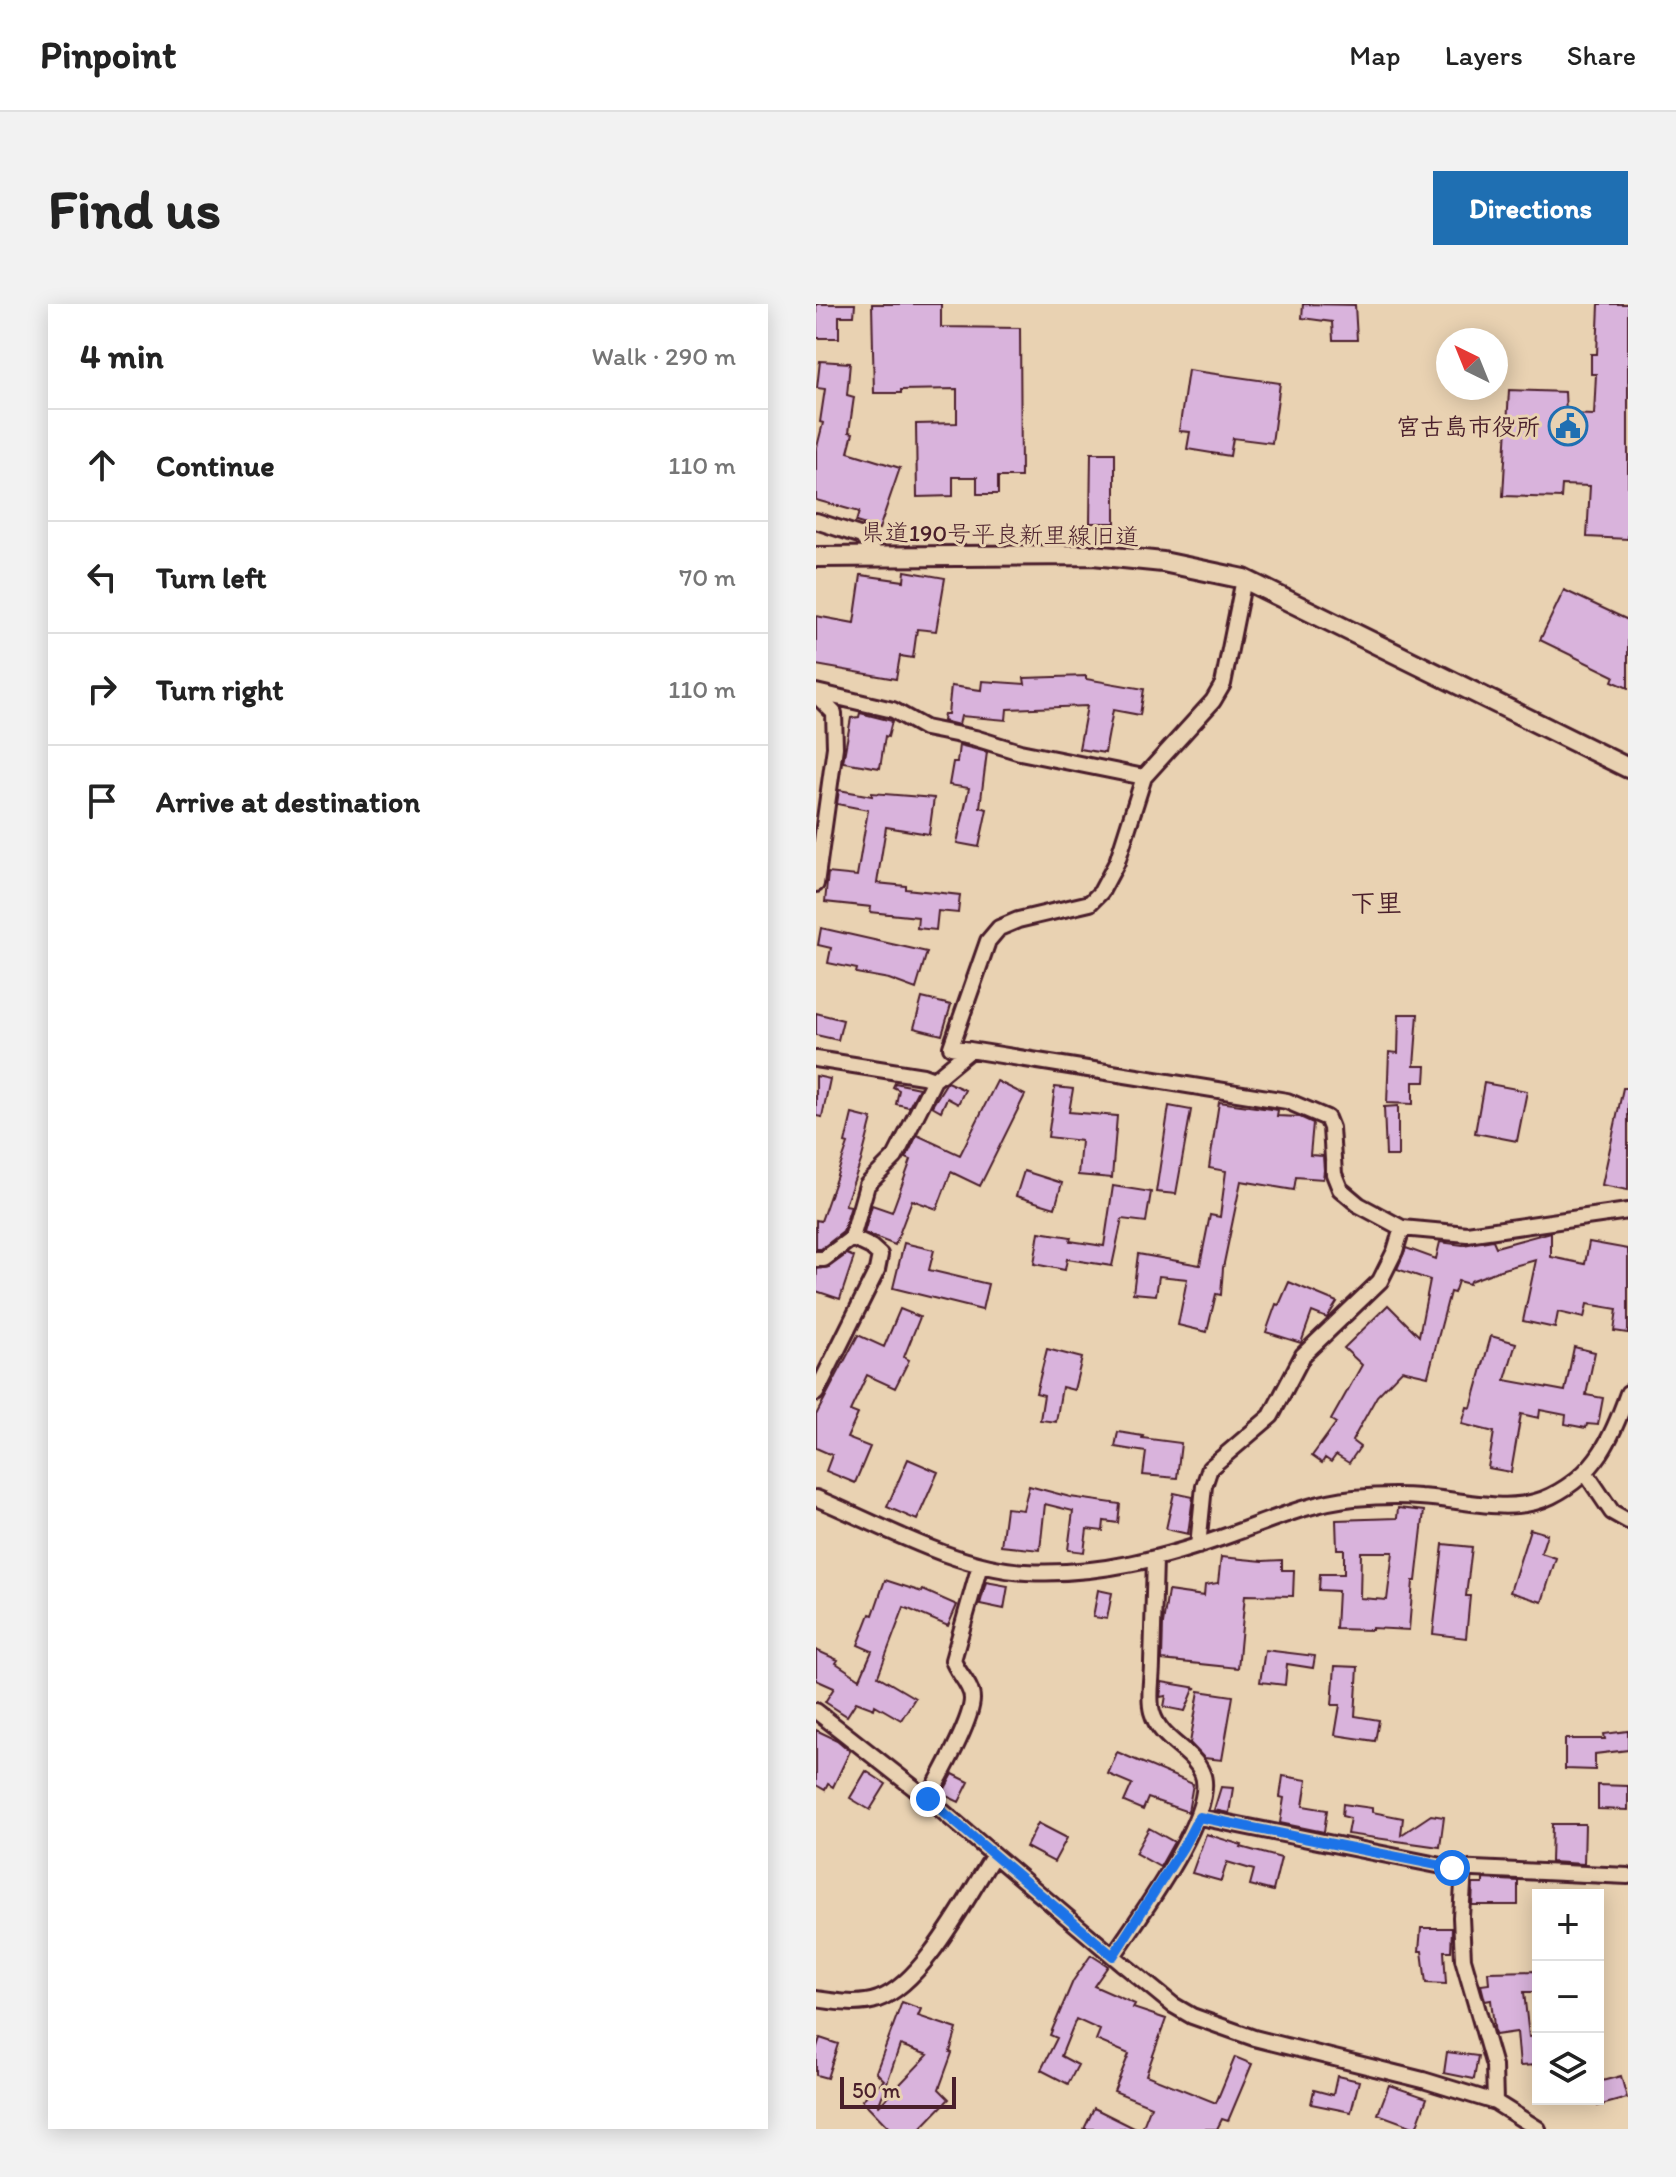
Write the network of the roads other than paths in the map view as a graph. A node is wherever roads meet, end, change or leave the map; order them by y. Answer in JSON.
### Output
{"nodes":[{"id":1,"x":816,"y":521,"type":"edge"},
{"id":2,"x":816,"y":557,"type":"edge"},
{"id":3,"x":876,"y":557,"type":"junction"},
{"id":4,"x":1244,"y":579,"type":"junction"},
{"id":5,"x":816,"y":693,"type":"edge"},
{"id":6,"x":1628,"y":768,"type":"edge"},
{"id":7,"x":1144,"y":777,"type":"junction"},
{"id":8,"x":816,"y":884,"type":"edge"},
{"id":9,"x":970,"y":1050,"type":"junction"},
{"id":10,"x":816,"y":1059,"type":"edge"},
{"id":11,"x":934,"y":1080,"type":"junction"},
{"id":12,"x":1628,"y":1211,"type":"edge"},
{"id":13,"x":1402,"y":1228,"type":"junction"},
{"id":14,"x":852,"y":1238,"type":"junction"},
{"id":15,"x":816,"y":1259,"type":"edge"},
{"id":16,"x":816,"y":1393,"type":"edge"},
{"id":17,"x":1628,"y":1393,"type":"edge"},
{"id":18,"x":1585,"y":1472,"type":"junction"},
{"id":19,"x":816,"y":1498,"type":"edge"},
{"id":20,"x":1628,"y":1521,"type":"edge"},
{"id":21,"x":1198,"y":1546,"type":"junction"},
{"id":22,"x":1155,"y":1559,"type":"junction"},
{"id":23,"x":980,"y":1565,"type":"junction"},
{"id":24,"x":816,"y":1711,"type":"edge"},
{"id":25,"x":928,"y":1799,"type":"junction"},
{"id":26,"x":1199,"y":1817,"type":"junction"},
{"id":27,"x":994,"y":1855,"type":"junction"},
{"id":28,"x":1464,"y":1868,"type":"junction"},
{"id":29,"x":1628,"y":1876,"type":"edge"},
{"id":30,"x":1113,"y":1956,"type":"junction"},
{"id":31,"x":816,"y":1999,"type":"edge"},
{"id":32,"x":1495,"y":2102,"type":"junction"},
{"id":33,"x":1538,"y":2129,"type":"edge"}],
"edges":[{"from":1,"to":3,"type":"street"},
{"from":2,"to":3,"type":"street","name":"県道190号平良新里線旧道"},
{"from":3,"to":4,"type":"street","name":"県道190号平良新里線旧道"},
{"from":4,"to":6,"type":"street","name":"県道190号平良新里線旧道"},
{"from":4,"to":7,"type":"street"},
{"from":5,"to":7,"type":"street"},
{"from":5,"to":8,"type":"street"},
{"from":7,"to":9,"type":"street"},
{"from":9,"to":11,"type":"street"},
{"from":9,"to":13,"type":"street"},
{"from":10,"to":11,"type":"street"},
{"from":11,"to":14,"type":"street"},
{"from":12,"to":13,"type":"street"},
{"from":13,"to":21,"type":"street"},
{"from":14,"to":15,"type":"street"},
{"from":14,"to":16,"type":"street"},
{"from":17,"to":18,"type":"street"},
{"from":18,"to":20,"type":"street"},
{"from":18,"to":21,"type":"street"},
{"from":19,"to":23,"type":"street"},
{"from":21,"to":22,"type":"street"},
{"from":22,"to":23,"type":"street"},
{"from":22,"to":26,"type":"street"},
{"from":23,"to":25,"type":"street"},
{"from":24,"to":25,"type":"street"},
{"from":25,"to":27,"type":"street"},
{"from":26,"to":28,"type":"street"},
{"from":26,"to":30,"type":"street"},
{"from":27,"to":30,"type":"street"},
{"from":27,"to":31,"type":"street"},
{"from":28,"to":29,"type":"street"},
{"from":28,"to":32,"type":"street"},
{"from":30,"to":32,"type":"street"},
{"from":32,"to":33,"type":"street"}]}
